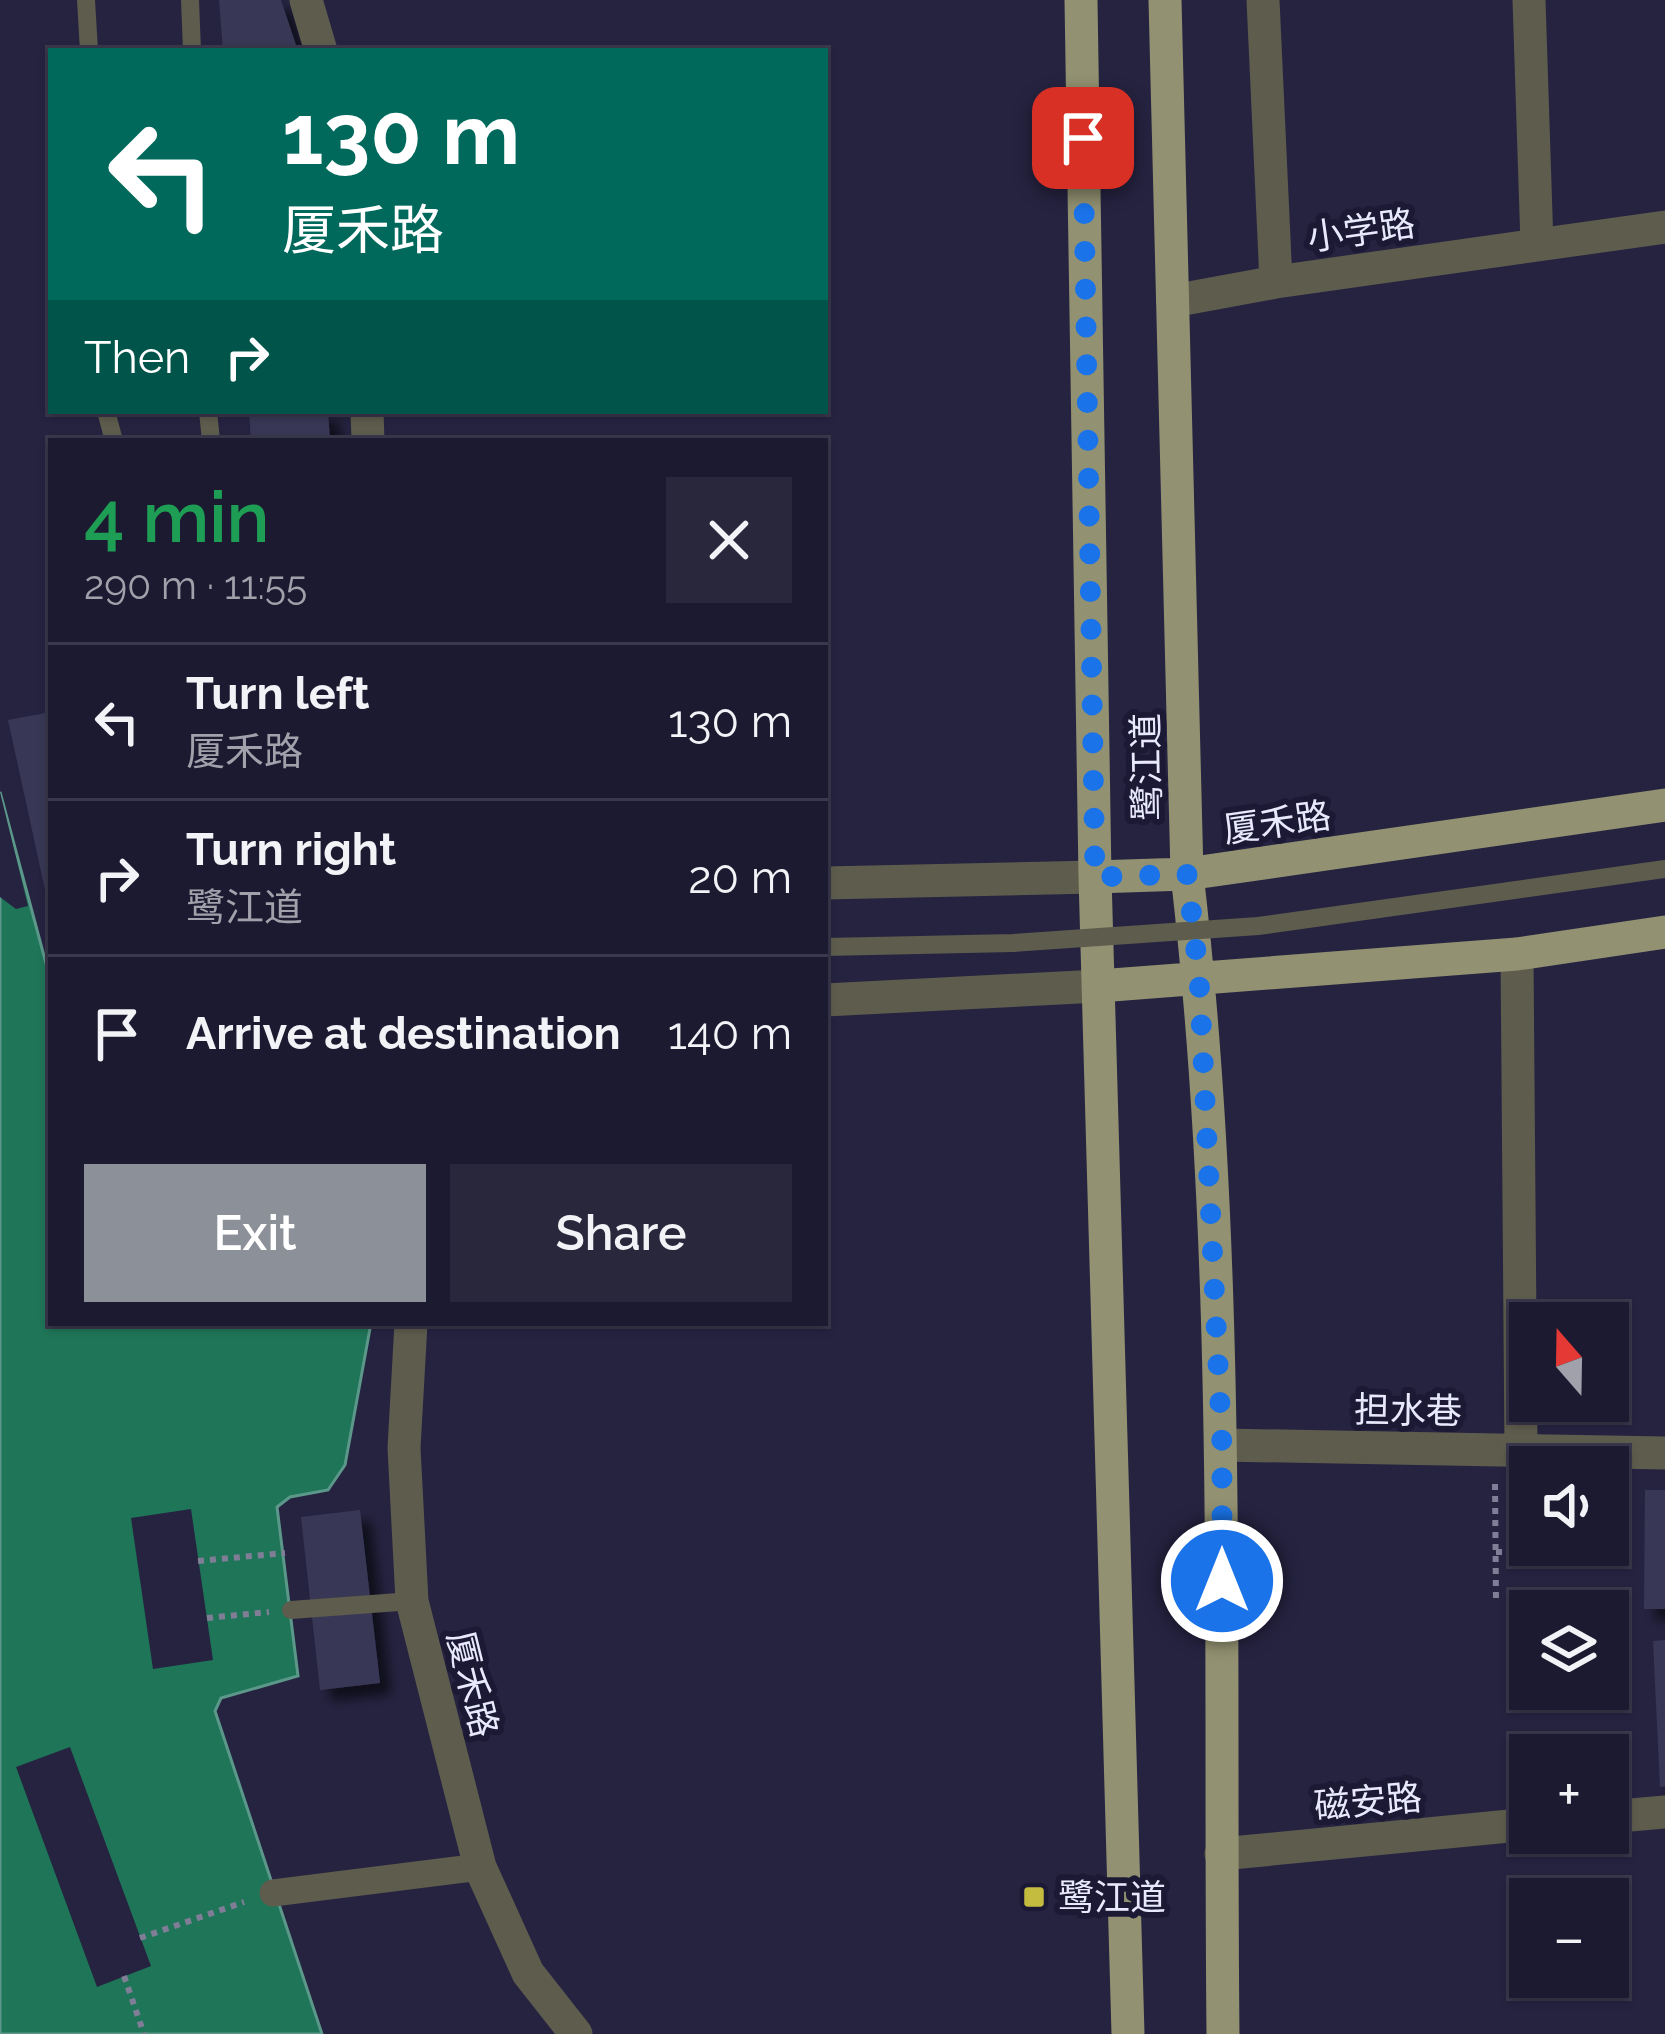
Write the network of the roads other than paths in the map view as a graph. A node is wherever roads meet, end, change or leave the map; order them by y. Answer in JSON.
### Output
{"nodes":[{"id":1,"x":86,"y":0,"type":"edge"},
{"id":2,"x":190,"y":0,"type":"edge"},
{"id":3,"x":306,"y":0,"type":"edge"},
{"id":4,"x":1081,"y":0,"type":"edge"},
{"id":5,"x":1165,"y":0,"type":"edge"},
{"id":6,"x":1262,"y":0,"type":"edge"},
{"id":7,"x":1529,"y":0,"type":"edge"},
{"id":8,"x":89,"y":48,"type":"edge"},
{"id":9,"x":192,"y":48,"type":"edge"},
{"id":10,"x":320,"y":48,"type":"edge"},
{"id":11,"x":1665,"y":227,"type":"edge"},
{"id":12,"x":1537,"y":245,"type":"junction"},
{"id":13,"x":1276,"y":282,"type":"junction"},
{"id":14,"x":1173,"y":301,"type":"junction"},
{"id":15,"x":1665,"y":806,"type":"edge"},
{"id":16,"x":1665,"y":869,"type":"edge"},
{"id":17,"x":1187,"y":874,"type":"junction"},
{"id":18,"x":1095,"y":877,"type":"junction"},
{"id":19,"x":828,"y":883,"type":"edge"},
{"id":20,"x":1665,"y":932,"type":"edge"},
{"id":21,"x":828,"y":946,"type":"edge"},
{"id":22,"x":1517,"y":955,"type":"junction"},
{"id":23,"x":1199,"y":977,"type":"junction"},
{"id":24,"x":1099,"y":986,"type":"junction"},
{"id":25,"x":828,"y":1000,"type":"edge"},
{"id":26,"x":410,"y":1326,"type":"edge"},
{"id":27,"x":1222,"y":1445,"type":"junction"},
{"id":28,"x":1508,"y":1450,"type":"junction"},
{"id":29,"x":1665,"y":1454,"type":"edge"},
{"id":30,"x":412,"y":1600,"type":"junction"},
{"id":31,"x":291,"y":1610,"type":"road end"},
{"id":32,"x":1665,"y":1812,"type":"edge"},
{"id":33,"x":1629,"y":1815,"type":"edge"},
{"id":34,"x":1509,"y":1827,"type":"edge"},
{"id":35,"x":1221,"y":1854,"type":"junction"},
{"id":36,"x":480,"y":1868,"type":"junction"},
{"id":37,"x":273,"y":1893,"type":"road end"},
{"id":38,"x":576,"y":2034,"type":"edge"},
{"id":39,"x":1128,"y":2034,"type":"edge"},
{"id":40,"x":1223,"y":2034,"type":"edge"}],
"edges":[{"from":1,"to":8,"type":"lane"},
{"from":2,"to":9,"type":"lane"},
{"from":3,"to":10,"type":"street"},
{"from":4,"to":18,"type":"main road","name":"鹭江道"},
{"from":5,"to":14,"type":"main road","name":"鹭江道"},
{"from":6,"to":13,"type":"street","name":"小学路"},
{"from":7,"to":12,"type":"street"},
{"from":11,"to":12,"type":"street","name":"小学路"},
{"from":12,"to":13,"type":"street","name":"小学路"},
{"from":13,"to":14,"type":"street"},
{"from":14,"to":17,"type":"main road","name":"鹭江道"},
{"from":15,"to":17,"type":"main road","name":"厦禾路"},
{"from":16,"to":21,"type":"lane","bridge":true},
{"from":17,"to":18,"type":"main road","name":"厦禾路"},
{"from":17,"to":23,"type":"main road","name":"鹭江道"},
{"from":18,"to":19,"type":"street","name":"厦禾路"},
{"from":18,"to":24,"type":"main road","name":"鹭江道"},
{"from":20,"to":22,"type":"main road"},
{"from":22,"to":23,"type":"main road"},
{"from":22,"to":28,"type":"street"},
{"from":23,"to":24,"type":"main road"},
{"from":23,"to":27,"type":"main road","name":"鹭江道"},
{"from":24,"to":25,"type":"street"},
{"from":24,"to":39,"type":"main road","name":"鹭江道"},
{"from":26,"to":30,"type":"street","name":"厦禾路"},
{"from":27,"to":28,"type":"street","name":"担水巷"},
{"from":27,"to":35,"type":"main road","name":"鹭江道"},
{"from":28,"to":29,"type":"street","name":"担水巷"},
{"from":30,"to":31,"type":"lane"},
{"from":30,"to":36,"type":"street","name":"厦禾路"},
{"from":32,"to":33,"type":"street"},
{"from":34,"to":35,"type":"street","name":"磁安路"},
{"from":35,"to":40,"type":"main road","name":"鹭江道"},
{"from":36,"to":37,"type":"street"},
{"from":36,"to":38,"type":"street","name":"厦禾路"}]}
